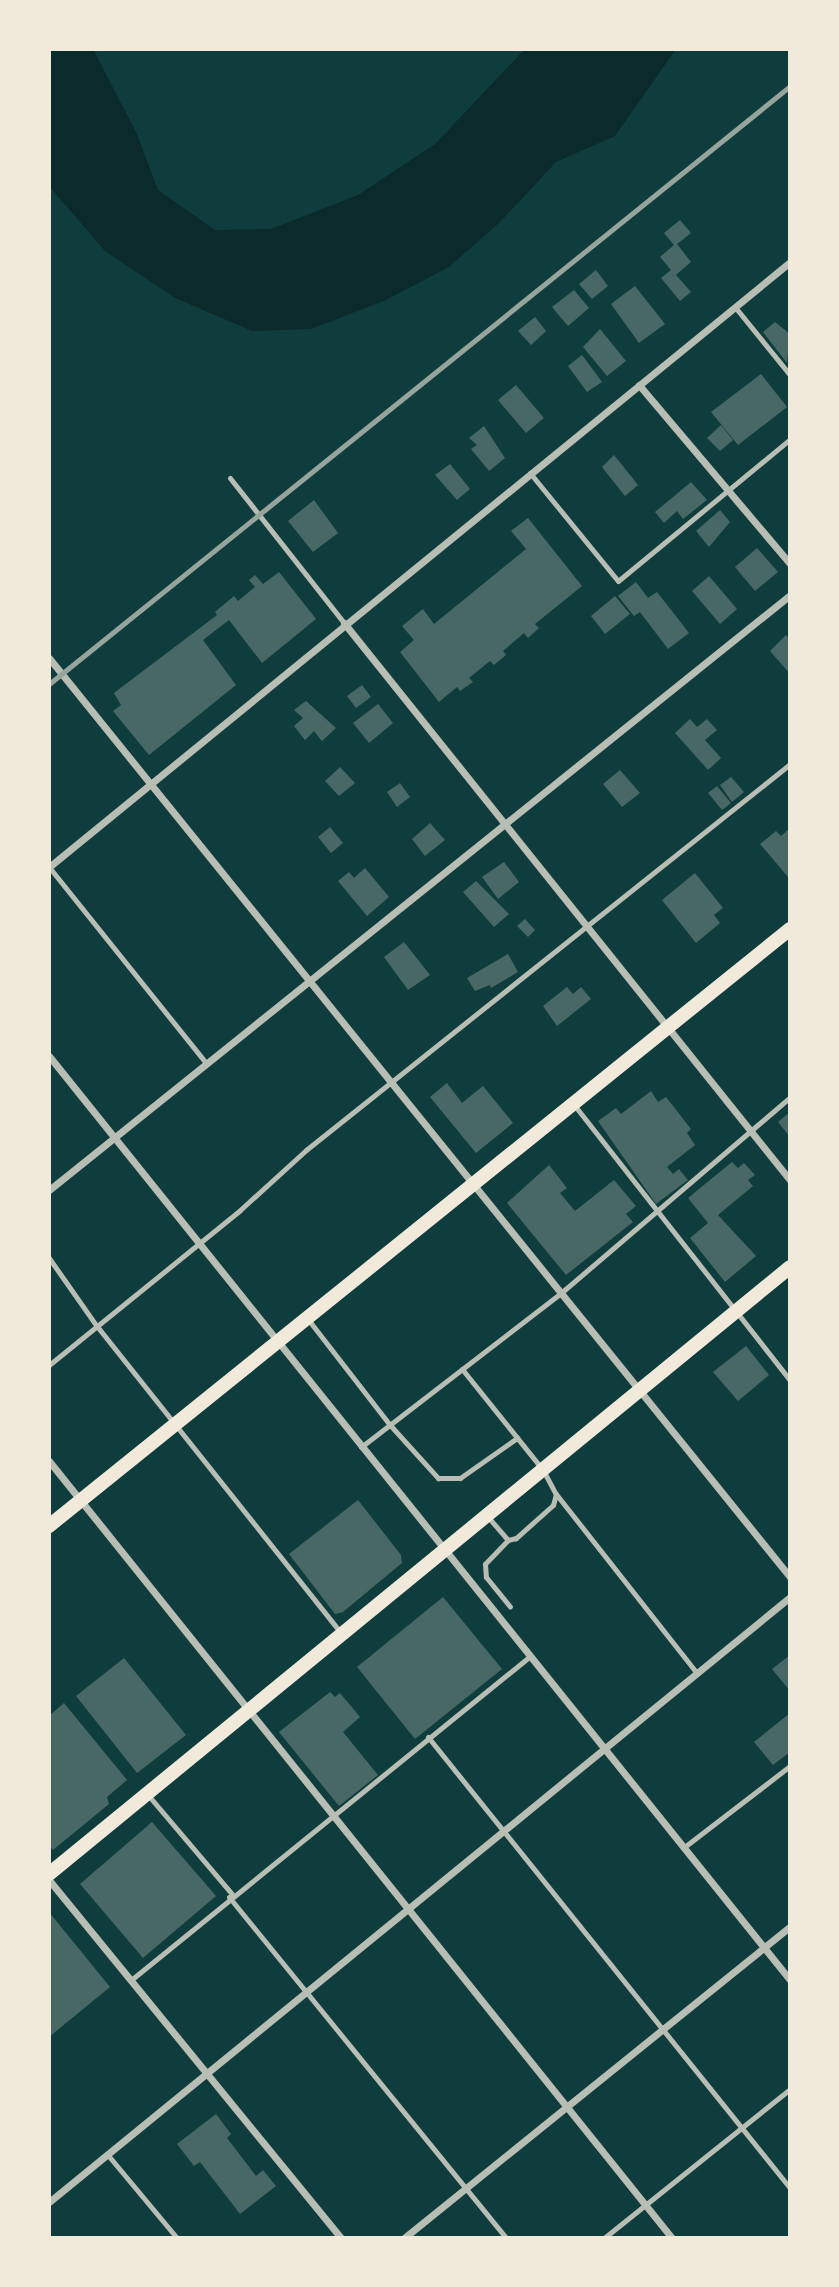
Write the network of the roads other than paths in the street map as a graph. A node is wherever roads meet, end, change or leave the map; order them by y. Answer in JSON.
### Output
{"nodes":[{"id":1,"x":790,"y":262,"type":"edge"},
{"id":2,"x":735,"y":307,"type":"junction"},
{"id":3,"x":790,"y":375,"type":"edge"},
{"id":4,"x":639,"y":385,"type":"junction"},
{"id":5,"x":790,"y":439,"type":"edge"},
{"id":6,"x":530,"y":473,"type":"junction"},
{"id":7,"x":230,"y":478,"type":"dead end"},
{"id":8,"x":728,"y":491,"type":"junction"},
{"id":9,"x":790,"y":564,"type":"edge"},
{"id":10,"x":790,"y":595,"type":"edge"},
{"id":11,"x":344,"y":623,"type":"junction"},
{"id":12,"x":49,"y":658,"type":"edge"},
{"id":13,"x":790,"y":764,"type":"edge"},
{"id":14,"x":150,"y":786,"type":"junction"},
{"id":15,"x":506,"y":821,"type":"junction"},
{"id":16,"x":49,"y":867,"type":"edge"},
{"id":17,"x":589,"y":925,"type":"junction"},
{"id":18,"x":790,"y":929,"type":"edge"},
{"id":19,"x":310,"y":979,"type":"junction"},
{"id":20,"x":668,"y":1027,"type":"junction"},
{"id":21,"x":49,"y":1056,"type":"edge"},
{"id":22,"x":206,"y":1063,"type":"junction"},
{"id":23,"x":394,"y":1084,"type":"junction"},
{"id":24,"x":790,"y":1097,"type":"edge"},
{"id":25,"x":573,"y":1104,"type":"junction"},
{"id":26,"x":749,"y":1128,"type":"junction"},
{"id":27,"x":114,"y":1137,"type":"junction"},
{"id":28,"x":790,"y":1180,"type":"edge"},
{"id":29,"x":474,"y":1183,"type":"junction"},
{"id":30,"x":49,"y":1190,"type":"edge"},
{"id":31,"x":657,"y":1212,"type":"junction"},
{"id":32,"x":199,"y":1243,"type":"junction"},
{"id":33,"x":49,"y":1258,"type":"edge"},
{"id":34,"x":790,"y":1267,"type":"edge"},
{"id":35,"x":562,"y":1292,"type":"junction"},
{"id":36,"x":735,"y":1312,"type":"junction"},
{"id":37,"x":307,"y":1318,"type":"junction"},
{"id":38,"x":96,"y":1325,"type":"junction"},
{"id":39,"x":277,"y":1342,"type":"junction"},
{"id":40,"x":49,"y":1365,"type":"edge"},
{"id":41,"x":462,"y":1369,"type":"junction"},
{"id":42,"x":790,"y":1380,"type":"edge"},
{"id":43,"x":642,"y":1391,"type":"junction"},
{"id":44,"x":177,"y":1423,"type":"junction"},
{"id":45,"x":390,"y":1425,"type":"junction"},
{"id":46,"x":517,"y":1438,"type":"junction"},
{"id":47,"x":361,"y":1447,"type":"junction"},
{"id":48,"x":49,"y":1461,"type":"edge"},
{"id":49,"x":543,"y":1471,"type":"junction"},
{"id":50,"x":556,"y":1494,"type":"junction"},
{"id":51,"x":81,"y":1501,"type":"junction"},
{"id":52,"x":487,"y":1516,"type":"junction"},
{"id":53,"x":49,"y":1526,"type":"edge"},
{"id":54,"x":508,"y":1540,"type":"junction"},
{"id":55,"x":443,"y":1551,"type":"junction"},
{"id":56,"x":790,"y":1577,"type":"edge"},
{"id":57,"x":790,"y":1597,"type":"edge"},
{"id":58,"x":510,"y":1607,"type":"dead end"},
{"id":59,"x":342,"y":1633,"type":"junction"},
{"id":60,"x":528,"y":1657,"type":"junction"},
{"id":61,"x":697,"y":1672,"type":"junction"},
{"id":62,"x":248,"y":1711,"type":"junction"},
{"id":63,"x":428,"y":1737,"type":"junction"},
{"id":64,"x":603,"y":1750,"type":"junction"},
{"id":65,"x":790,"y":1766,"type":"edge"},
{"id":66,"x":147,"y":1794,"type":"junction"},
{"id":67,"x":332,"y":1814,"type":"junction"},
{"id":68,"x":503,"y":1831,"type":"junction"},
{"id":69,"x":683,"y":1848,"type":"junction"},
{"id":70,"x":49,"y":1877,"type":"edge"},
{"id":71,"x":230,"y":1895,"type":"junction"},
{"id":72,"x":408,"y":1909,"type":"junction"},
{"id":73,"x":790,"y":1926,"type":"edge"},
{"id":74,"x":764,"y":1947,"type":"junction"},
{"id":75,"x":131,"y":1980,"type":"junction"},
{"id":76,"x":790,"y":1980,"type":"edge"},
{"id":77,"x":306,"y":1992,"type":"junction"},
{"id":78,"x":664,"y":2028,"type":"junction"},
{"id":79,"x":207,"y":2073,"type":"junction"},
{"id":80,"x":790,"y":2089,"type":"edge"},
{"id":81,"x":568,"y":2106,"type":"junction"},
{"id":82,"x":743,"y":2127,"type":"junction"},
{"id":83,"x":107,"y":2154,"type":"junction"},
{"id":84,"x":790,"y":2188,"type":"edge"},
{"id":85,"x":466,"y":2189,"type":"junction"},
{"id":86,"x":49,"y":2202,"type":"edge"},
{"id":87,"x":647,"y":2203,"type":"junction"},
{"id":88,"x":177,"y":2238,"type":"edge"},
{"id":89,"x":341,"y":2238,"type":"edge"},
{"id":90,"x":404,"y":2238,"type":"edge"},
{"id":91,"x":506,"y":2238,"type":"edge"},
{"id":92,"x":604,"y":2238,"type":"edge"},
{"id":93,"x":672,"y":2238,"type":"edge"}],
"edges":[{"from":1,"to":2,"type":"street"},
{"from":2,"to":3,"type":"lane"},
{"from":2,"to":4,"type":"street"},
{"from":4,"to":6,"type":"street"},
{"from":4,"to":8,"type":"street"},
{"from":5,"to":8,"type":"lane"},
{"from":6,"to":8,"type":"lane"},
{"from":6,"to":11,"type":"street"},
{"from":7,"to":11,"type":"lane"},
{"from":8,"to":9,"type":"street"},
{"from":10,"to":15,"type":"street"},
{"from":11,"to":14,"type":"street"},
{"from":11,"to":15,"type":"street"},
{"from":12,"to":14,"type":"street"},
{"from":13,"to":17,"type":"lane"},
{"from":14,"to":16,"type":"street"},
{"from":14,"to":19,"type":"street"},
{"from":15,"to":17,"type":"street"},
{"from":15,"to":19,"type":"street"},
{"from":16,"to":22,"type":"lane"},
{"from":17,"to":20,"type":"street"},
{"from":17,"to":23,"type":"lane"},
{"from":18,"to":20,"type":"main road"},
{"from":19,"to":22,"type":"street"},
{"from":19,"to":23,"type":"street"},
{"from":20,"to":25,"type":"main road"},
{"from":20,"to":26,"type":"street"},
{"from":21,"to":27,"type":"street"},
{"from":22,"to":27,"type":"street"},
{"from":23,"to":29,"type":"street"},
{"from":23,"to":32,"type":"lane"},
{"from":24,"to":26,"type":"lane"},
{"from":25,"to":29,"type":"main road"},
{"from":25,"to":31,"type":"lane"},
{"from":26,"to":28,"type":"street"},
{"from":26,"to":31,"type":"lane"},
{"from":27,"to":30,"type":"street"},
{"from":27,"to":32,"type":"street"},
{"from":29,"to":35,"type":"street"},
{"from":29,"to":37,"type":"main road"},
{"from":31,"to":35,"type":"lane"},
{"from":31,"to":36,"type":"lane"},
{"from":32,"to":38,"type":"lane"},
{"from":32,"to":39,"type":"street"},
{"from":33,"to":38,"type":"lane"},
{"from":34,"to":36,"type":"main road"},
{"from":35,"to":41,"type":"lane"},
{"from":35,"to":43,"type":"street"},
{"from":36,"to":42,"type":"lane"},
{"from":36,"to":43,"type":"main road"},
{"from":37,"to":39,"type":"main road"},
{"from":37,"to":45,"type":"lane"},
{"from":38,"to":40,"type":"lane"},
{"from":38,"to":44,"type":"lane"},
{"from":39,"to":44,"type":"main road"},
{"from":39,"to":47,"type":"street"},
{"from":41,"to":45,"type":"lane"},
{"from":41,"to":46,"type":"lane"},
{"from":43,"to":49,"type":"main road"},
{"from":43,"to":56,"type":"street"},
{"from":44,"to":51,"type":"main road"},
{"from":44,"to":59,"type":"lane"},
{"from":45,"to":46,"type":"lane"},
{"from":45,"to":47,"type":"lane"},
{"from":46,"to":49,"type":"lane"},
{"from":47,"to":55,"type":"street"},
{"from":48,"to":51,"type":"street"},
{"from":49,"to":50,"type":"lane"},
{"from":49,"to":52,"type":"main road"},
{"from":50,"to":54,"type":"lane"},
{"from":50,"to":61,"type":"lane"},
{"from":51,"to":53,"type":"main road"},
{"from":51,"to":62,"type":"street"},
{"from":52,"to":54,"type":"lane"},
{"from":52,"to":55,"type":"main road"},
{"from":54,"to":58,"type":"lane"},
{"from":55,"to":59,"type":"main road"},
{"from":55,"to":60,"type":"street"},
{"from":57,"to":61,"type":"street"},
{"from":59,"to":62,"type":"main road"},
{"from":60,"to":63,"type":"lane"},
{"from":60,"to":64,"type":"street"},
{"from":61,"to":64,"type":"street"},
{"from":62,"to":66,"type":"main road"},
{"from":62,"to":67,"type":"street"},
{"from":63,"to":67,"type":"lane"},
{"from":63,"to":68,"type":"lane"},
{"from":64,"to":68,"type":"street"},
{"from":64,"to":69,"type":"street"},
{"from":65,"to":69,"type":"lane"},
{"from":66,"to":70,"type":"main road"},
{"from":66,"to":71,"type":"lane"},
{"from":67,"to":71,"type":"lane"},
{"from":67,"to":72,"type":"street"},
{"from":68,"to":72,"type":"street"},
{"from":68,"to":78,"type":"lane"},
{"from":69,"to":74,"type":"street"},
{"from":70,"to":75,"type":"street"},
{"from":71,"to":75,"type":"lane"},
{"from":71,"to":77,"type":"lane"},
{"from":72,"to":77,"type":"street"},
{"from":72,"to":81,"type":"street"},
{"from":73,"to":74,"type":"street"},
{"from":74,"to":76,"type":"street"},
{"from":74,"to":78,"type":"street"},
{"from":75,"to":79,"type":"street"},
{"from":77,"to":79,"type":"street"},
{"from":77,"to":85,"type":"lane"},
{"from":78,"to":81,"type":"street"},
{"from":78,"to":82,"type":"lane"},
{"from":79,"to":83,"type":"street"},
{"from":79,"to":89,"type":"street"},
{"from":80,"to":82,"type":"lane"},
{"from":81,"to":85,"type":"street"},
{"from":81,"to":87,"type":"street"},
{"from":82,"to":84,"type":"lane"},
{"from":82,"to":87,"type":"lane"},
{"from":83,"to":86,"type":"street"},
{"from":83,"to":88,"type":"lane"},
{"from":85,"to":90,"type":"street"},
{"from":85,"to":91,"type":"lane"},
{"from":87,"to":92,"type":"lane"},
{"from":87,"to":93,"type":"street"}]}
